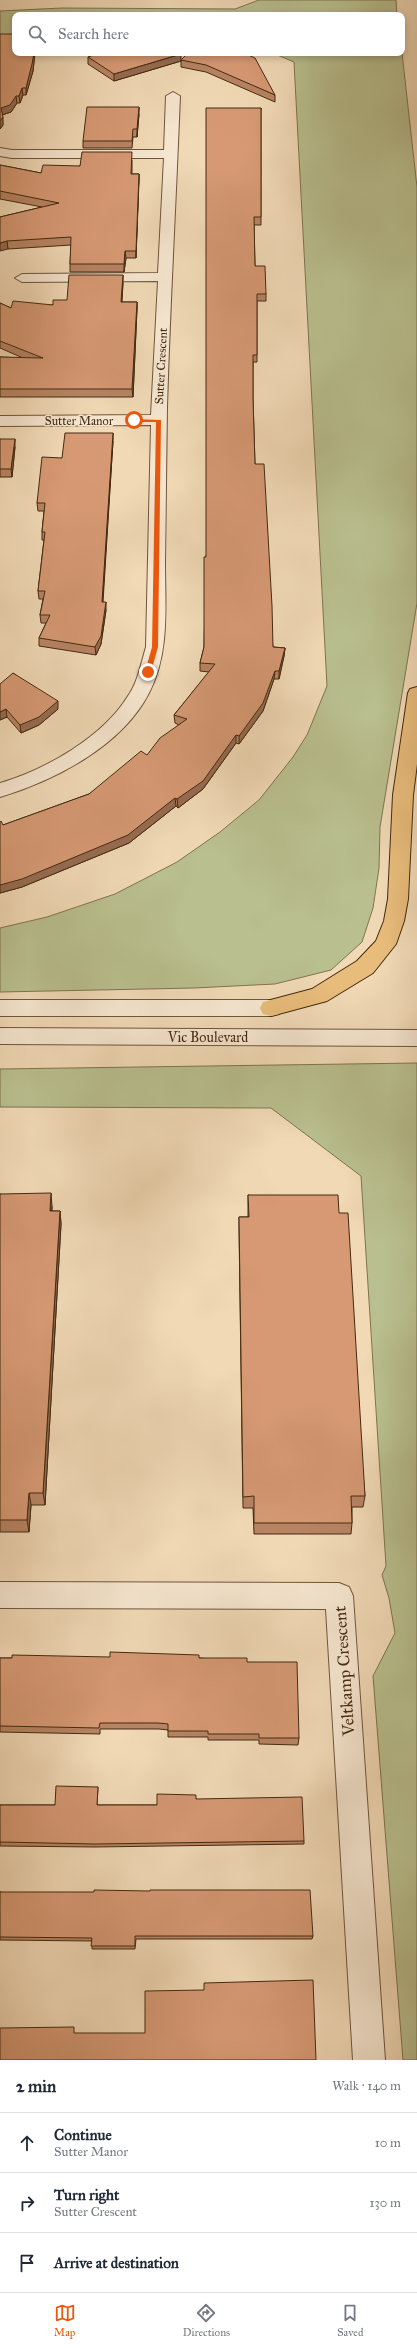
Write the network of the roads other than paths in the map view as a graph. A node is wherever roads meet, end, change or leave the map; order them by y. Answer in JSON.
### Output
{"nodes":[{"id":1,"x":173,"y":96,"type":"dead end"},
{"id":2,"x":0,"y":152,"type":"edge"},
{"id":3,"x":171,"y":154,"type":"junction"},
{"id":4,"x":165,"y":277,"type":"junction"},
{"id":5,"x":22,"y":278,"type":"dead end"},
{"id":6,"x":159,"y":420,"type":"junction"},
{"id":7,"x":0,"y":421,"type":"edge"},
{"id":8,"x":417,"y":693,"type":"edge"},
{"id":9,"x":0,"y":790,"type":"edge"},
{"id":10,"x":0,"y":1008,"type":"edge"},
{"id":11,"x":271,"y":1008,"type":"joint"},
{"id":12,"x":0,"y":1036,"type":"edge"},
{"id":13,"x":417,"y":1038,"type":"edge"},
{"id":14,"x":0,"y":1596,"type":"edge"},
{"id":15,"x":369,"y":2060,"type":"edge"}],
"edges":[{"from":1,"to":3,"type":"street","name":"Sutter Crescent"},
{"from":2,"to":3,"type":"street"},
{"from":3,"to":4,"type":"street","name":"Sutter Crescent"},
{"from":4,"to":5,"type":"street"},
{"from":4,"to":6,"type":"street","name":"Sutter Crescent"},
{"from":6,"to":7,"type":"street","name":"Sutter Manor"},
{"from":6,"to":9,"type":"street","name":"Sutter Crescent"},
{"from":8,"to":11,"type":"highway"},
{"from":10,"to":11,"type":"street","name":"Vic Boulevard"},
{"from":12,"to":13,"type":"street","name":"Vic Boulevard"},
{"from":14,"to":15,"type":"street","name":"Veltkamp Crescent"}]}
